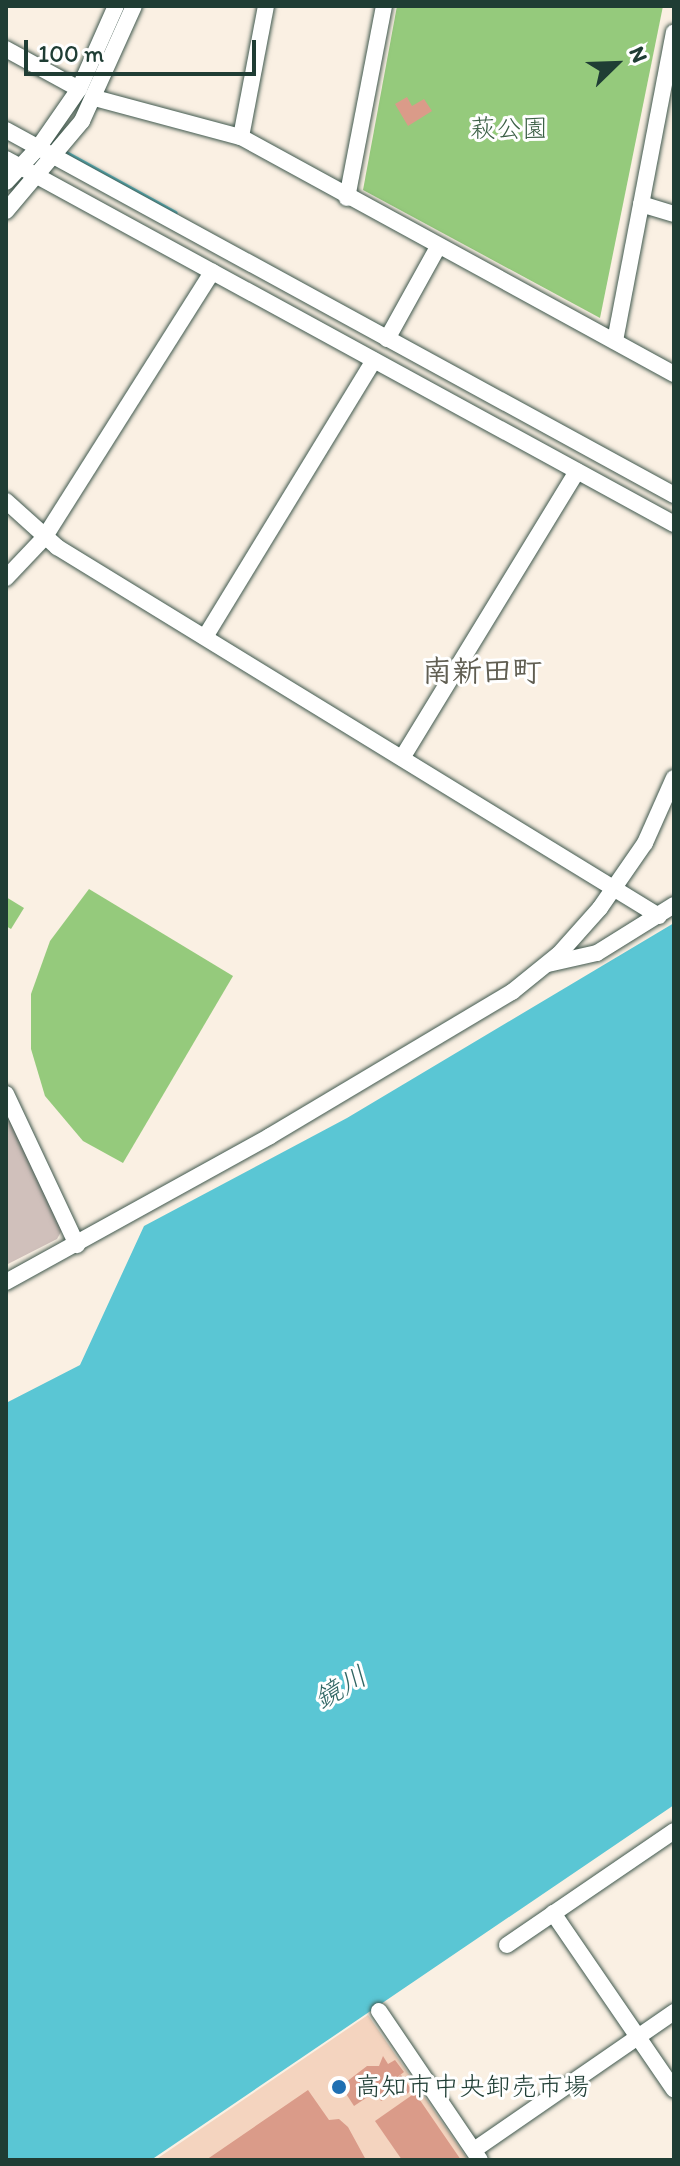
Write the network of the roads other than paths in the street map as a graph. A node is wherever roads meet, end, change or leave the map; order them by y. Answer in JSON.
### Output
{"nodes":[{"id":1,"x":116,"y":6,"type":"edge"},
{"id":2,"x":134,"y":6,"type":"edge"},
{"id":3,"x":266,"y":6,"type":"edge"},
{"id":4,"x":384,"y":6,"type":"edge"},
{"id":5,"x":674,"y":33,"type":"edge"},
{"id":6,"x":6,"y":49,"type":"edge"},
{"id":7,"x":79,"y":89,"type":"junction"},
{"id":8,"x":95,"y":98,"type":"junction"},
{"id":9,"x":6,"y":130,"type":"edge"},
{"id":10,"x":241,"y":137,"type":"junction"},
{"id":11,"x":38,"y":148,"type":"junction"},
{"id":12,"x":56,"y":158,"type":"junction"},
{"id":13,"x":6,"y":159,"type":"edge"},
{"id":14,"x":22,"y":168,"type":"junction"},
{"id":15,"x":39,"y":177,"type":"junction"},
{"id":16,"x":6,"y":182,"type":"edge"},
{"id":17,"x":347,"y":198,"type":"junction"},
{"id":18,"x":641,"y":204,"type":"junction"},
{"id":19,"x":6,"y":211,"type":"edge"},
{"id":20,"x":674,"y":214,"type":"edge"},
{"id":21,"x":438,"y":247,"type":"junction"},
{"id":22,"x":212,"y":272,"type":"junction"},
{"id":23,"x":387,"y":339,"type":"junction"},
{"id":24,"x":615,"y":341,"type":"junction"},
{"id":25,"x":374,"y":360,"type":"junction"},
{"id":26,"x":674,"y":374,"type":"edge"},
{"id":27,"x":577,"y":471,"type":"junction"},
{"id":28,"x":674,"y":495,"type":"edge"},
{"id":29,"x":6,"y":501,"type":"edge"},
{"id":30,"x":674,"y":524,"type":"edge"},
{"id":31,"x":44,"y":538,"type":"junction"},
{"id":32,"x":6,"y":578,"type":"edge"},
{"id":33,"x":205,"y":637,"type":"junction"},
{"id":34,"x":402,"y":758,"type":"junction"},
{"id":35,"x":674,"y":778,"type":"edge"},
{"id":36,"x":615,"y":889,"type":"junction"},
{"id":37,"x":674,"y":905,"type":"edge"},
{"id":38,"x":659,"y":916,"type":"junction"},
{"id":39,"x":547,"y":964,"type":"junction"},
{"id":40,"x":6,"y":1094,"type":"edge"},
{"id":41,"x":77,"y":1245,"type":"junction"},
{"id":42,"x":6,"y":1282,"type":"edge"},
{"id":43,"x":674,"y":1831,"type":"edge"},
{"id":44,"x":553,"y":1913,"type":"junction"},
{"id":45,"x":507,"y":1945,"type":"dead end"},
{"id":46,"x":379,"y":2011,"type":"dead end"},
{"id":47,"x":674,"y":2012,"type":"edge"},
{"id":48,"x":639,"y":2036,"type":"junction"},
{"id":49,"x":674,"y":2090,"type":"edge"},
{"id":50,"x":477,"y":2155,"type":"edge"}],
"edges":[{"from":1,"to":7,"type":"street"},
{"from":2,"to":8,"type":"street"},
{"from":3,"to":10,"type":"street"},
{"from":4,"to":17,"type":"street"},
{"from":5,"to":18,"type":"street"},
{"from":6,"to":7,"type":"street"},
{"from":7,"to":11,"type":"street"},
{"from":8,"to":10,"type":"street"},
{"from":8,"to":12,"type":"street"},
{"from":9,"to":11,"type":"street"},
{"from":10,"to":17,"type":"street"},
{"from":11,"to":12,"type":"street"},
{"from":11,"to":14,"type":"street"},
{"from":12,"to":15,"type":"street"},
{"from":12,"to":23,"type":"street"},
{"from":13,"to":14,"type":"street"},
{"from":14,"to":15,"type":"street"},
{"from":14,"to":16,"type":"street"},
{"from":15,"to":19,"type":"street"},
{"from":15,"to":22,"type":"street"},
{"from":17,"to":21,"type":"street"},
{"from":18,"to":20,"type":"street"},
{"from":18,"to":24,"type":"street"},
{"from":21,"to":23,"type":"street"},
{"from":21,"to":24,"type":"street"},
{"from":22,"to":25,"type":"street"},
{"from":22,"to":31,"type":"street"},
{"from":23,"to":28,"type":"street"},
{"from":24,"to":26,"type":"street"},
{"from":25,"to":27,"type":"street"},
{"from":25,"to":33,"type":"street"},
{"from":27,"to":30,"type":"street"},
{"from":27,"to":34,"type":"street"},
{"from":29,"to":31,"type":"street"},
{"from":31,"to":32,"type":"street"},
{"from":31,"to":33,"type":"street"},
{"from":33,"to":34,"type":"street"},
{"from":34,"to":36,"type":"street"},
{"from":35,"to":36,"type":"street"},
{"from":36,"to":38,"type":"street"},
{"from":36,"to":39,"type":"street"},
{"from":37,"to":38,"type":"street"},
{"from":38,"to":39,"type":"street"},
{"from":39,"to":41,"type":"street"},
{"from":40,"to":41,"type":"street"},
{"from":41,"to":42,"type":"street"},
{"from":43,"to":44,"type":"street"},
{"from":44,"to":45,"type":"street"},
{"from":44,"to":48,"type":"street"},
{"from":46,"to":50,"type":"street"},
{"from":47,"to":48,"type":"street"},
{"from":48,"to":49,"type":"street"},
{"from":48,"to":50,"type":"street"}]}
